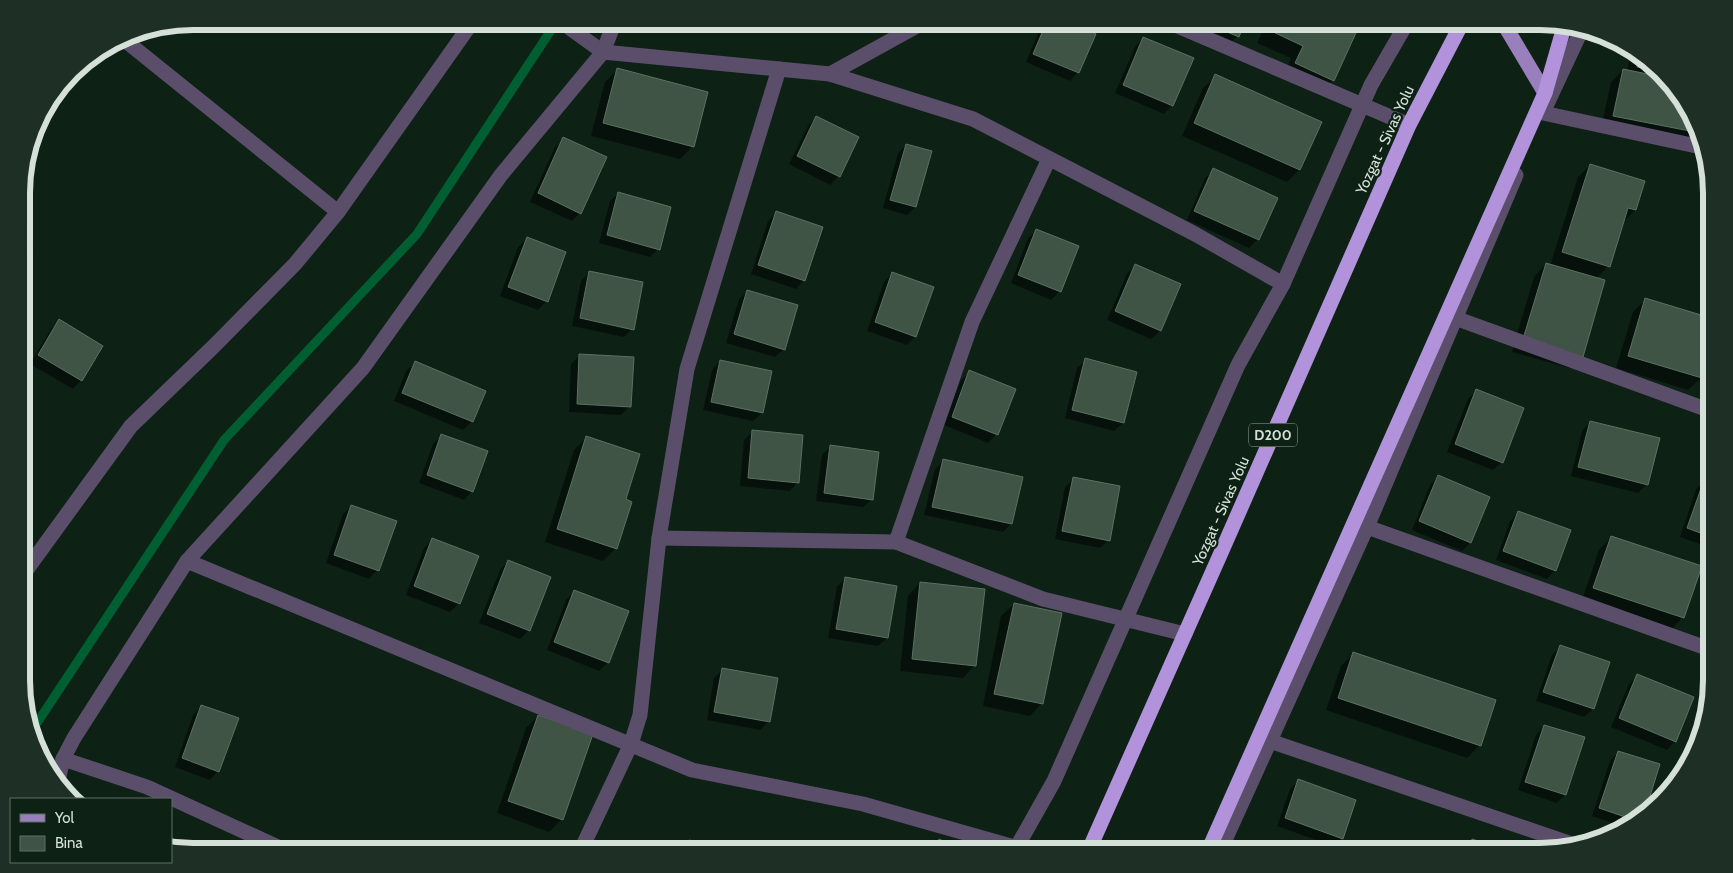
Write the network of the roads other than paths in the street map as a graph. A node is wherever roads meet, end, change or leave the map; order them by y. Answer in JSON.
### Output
{"nodes":[{"id":1,"x":467,"y":30,"type":"edge"},
{"id":2,"x":574,"y":30,"type":"edge"},
{"id":3,"x":612,"y":30,"type":"edge"},
{"id":4,"x":910,"y":30,"type":"edge"},
{"id":5,"x":1187,"y":30,"type":"edge"},
{"id":6,"x":1403,"y":30,"type":"edge"},
{"id":7,"x":1457,"y":30,"type":"edge"},
{"id":8,"x":1507,"y":30,"type":"edge"},
{"id":9,"x":1563,"y":31,"type":"edge"},
{"id":10,"x":1579,"y":35,"type":"edge"},
{"id":11,"x":129,"y":43,"type":"edge"},
{"id":12,"x":603,"y":52,"type":"junction"},
{"id":13,"x":779,"y":69,"type":"junction"},
{"id":14,"x":830,"y":74,"type":"junction"},
{"id":15,"x":1545,"y":93,"type":"junction"},
{"id":16,"x":1362,"y":104,"type":"junction"},
{"id":17,"x":1543,"y":112,"type":"junction"},
{"id":18,"x":1409,"y":125,"type":"junction"},
{"id":19,"x":1696,"y":146,"type":"edge"},
{"id":20,"x":1049,"y":159,"type":"junction"},
{"id":21,"x":338,"y":212,"type":"junction"},
{"id":22,"x":1283,"y":284,"type":"junction"},
{"id":23,"x":1456,"y":318,"type":"junction"},
{"id":24,"x":1703,"y":408,"type":"edge"},
{"id":25,"x":1367,"y":527,"type":"junction"},
{"id":26,"x":659,"y":538,"type":"junction"},
{"id":27,"x":896,"y":542,"type":"junction"},
{"id":28,"x":187,"y":561,"type":"junction"},
{"id":29,"x":30,"y":565,"type":"edge"},
{"id":30,"x":1126,"y":619,"type":"junction"},
{"id":31,"x":1185,"y":634,"type":"junction"},
{"id":32,"x":1703,"y":647,"type":"edge"},
{"id":33,"x":1270,"y":741,"type":"junction"},
{"id":34,"x":631,"y":744,"type":"junction"},
{"id":35,"x":63,"y":759,"type":"junction"},
{"id":36,"x":60,"y":773,"type":"edge"},
{"id":37,"x":171,"y":798,"type":"edge"},
{"id":38,"x":172,"y":798,"type":"edge"},
{"id":39,"x":1564,"y":841,"type":"edge"},
{"id":40,"x":269,"y":843,"type":"edge"},
{"id":41,"x":584,"y":843,"type":"edge"},
{"id":42,"x":996,"y":843,"type":"edge"},
{"id":43,"x":1019,"y":843,"type":"edge"},
{"id":44,"x":1092,"y":843,"type":"edge"},
{"id":45,"x":1212,"y":843,"type":"edge"},
{"id":46,"x":1224,"y":843,"type":"edge"}],
"edges":[{"from":1,"to":21,"type":"street"},
{"from":2,"to":12,"type":"street"},
{"from":3,"to":12,"type":"street"},
{"from":4,"to":14,"type":"street"},
{"from":5,"to":16,"type":"street"},
{"from":6,"to":16,"type":"street"},
{"from":7,"to":18,"type":"highway","name":"Yozgat - Sivas Yolu","number":"D200"},
{"from":8,"to":15,"type":"main road"},
{"from":9,"to":15,"type":"highway"},
{"from":10,"to":17,"type":"street"},
{"from":11,"to":21,"type":"street"},
{"from":12,"to":13,"type":"street"},
{"from":12,"to":28,"type":"street"},
{"from":13,"to":14,"type":"street"},
{"from":13,"to":26,"type":"street"},
{"from":14,"to":20,"type":"street"},
{"from":15,"to":17,"type":"street"},
{"from":15,"to":45,"type":"highway"},
{"from":16,"to":18,"type":"street"},
{"from":16,"to":22,"type":"street"},
{"from":17,"to":19,"type":"street"},
{"from":17,"to":23,"type":"street"},
{"from":18,"to":31,"type":"highway","name":"Yozgat - Sivas Yolu","number":"D200"},
{"from":20,"to":22,"type":"street"},
{"from":20,"to":27,"type":"street"},
{"from":21,"to":29,"type":"street"},
{"from":22,"to":30,"type":"street"},
{"from":23,"to":24,"type":"street"},
{"from":23,"to":25,"type":"street"},
{"from":25,"to":32,"type":"street"},
{"from":25,"to":33,"type":"street"},
{"from":26,"to":27,"type":"street"},
{"from":26,"to":34,"type":"street"},
{"from":27,"to":30,"type":"street"},
{"from":28,"to":34,"type":"street"},
{"from":28,"to":35,"type":"street"},
{"from":30,"to":31,"type":"street"},
{"from":30,"to":43,"type":"street"},
{"from":31,"to":44,"type":"highway","name":"Yozgat - Sivas Yolu","number":"D200"},
{"from":33,"to":39,"type":"street"},
{"from":33,"to":46,"type":"street"},
{"from":34,"to":41,"type":"street"},
{"from":34,"to":42,"type":"street"},
{"from":35,"to":36,"type":"street"},
{"from":35,"to":37,"type":"street"},
{"from":38,"to":40,"type":"street"}]}
